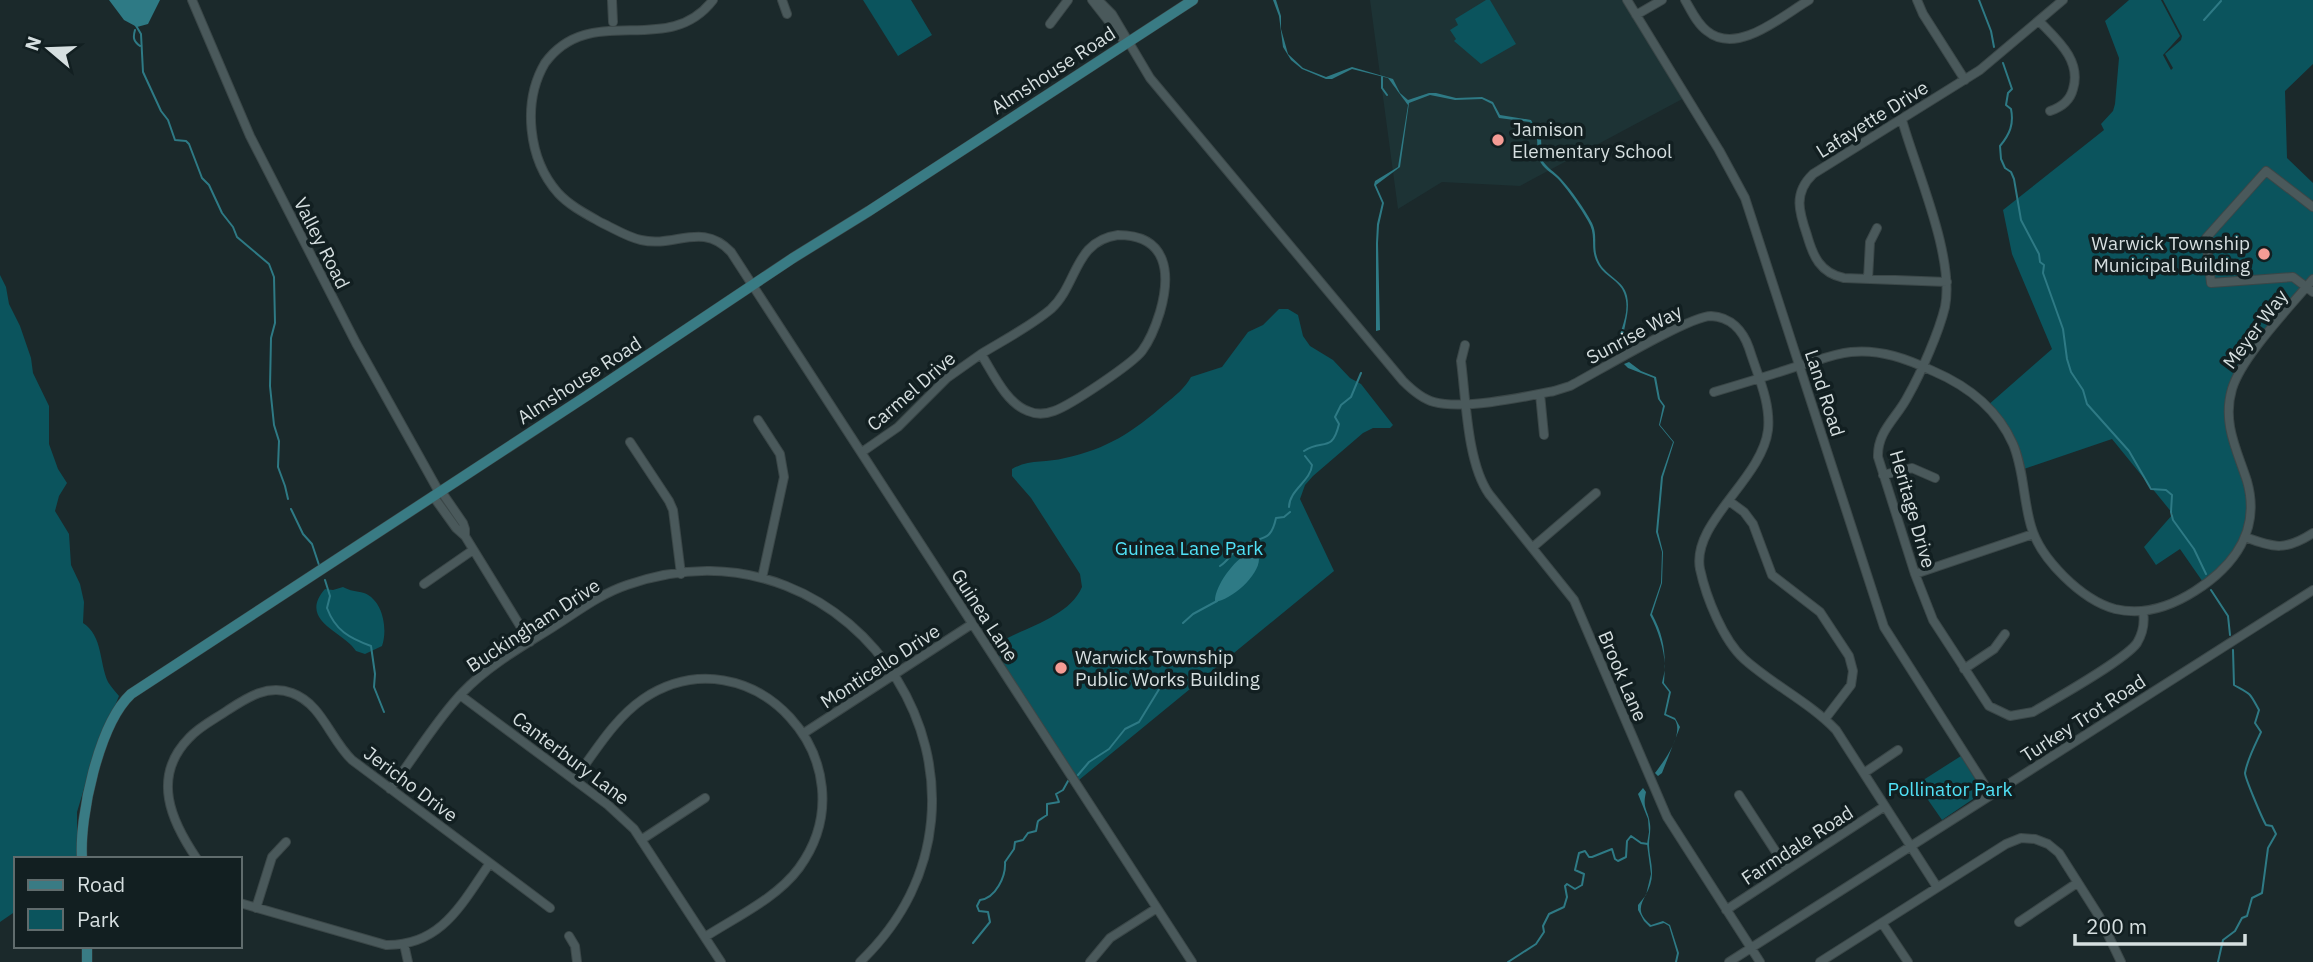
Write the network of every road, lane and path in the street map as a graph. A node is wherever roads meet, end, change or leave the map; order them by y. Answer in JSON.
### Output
{"nodes":[{"id":1,"x":192,"y":0,"type":"edge"},
{"id":2,"x":612,"y":0,"type":"edge"},
{"id":3,"x":713,"y":0,"type":"edge"},
{"id":4,"x":782,"y":0,"type":"edge"},
{"id":5,"x":1068,"y":0,"type":"edge"},
{"id":6,"x":1092,"y":0,"type":"edge"},
{"id":7,"x":1098,"y":0,"type":"edge"},
{"id":8,"x":1193,"y":0,"type":"edge"},
{"id":9,"x":1627,"y":0,"type":"edge"},
{"id":10,"x":1662,"y":0,"type":"edge"},
{"id":11,"x":1685,"y":0,"type":"edge"},
{"id":12,"x":1809,"y":0,"type":"edge"},
{"id":13,"x":1917,"y":0,"type":"edge"},
{"id":14,"x":2063,"y":0,"type":"edge"},
{"id":15,"x":787,"y":13,"type":"dead end"},
{"id":16,"x":1636,"y":15,"type":"junction"},
{"id":17,"x":2039,"y":21,"type":"junction"},
{"id":18,"x":612,"y":22,"type":"junction"},
{"id":19,"x":1050,"y":24,"type":"dead end"},
{"id":20,"x":1127,"y":44,"type":"junction"},
{"id":21,"x":1965,"y":80,"type":"junction"},
{"id":22,"x":2050,"y":111,"type":"dead end"},
{"id":23,"x":1902,"y":120,"type":"junction"},
{"id":24,"x":2312,"y":204,"type":"edge"},
{"id":25,"x":1877,"y":228,"type":"dead end"},
{"id":26,"x":1868,"y":279,"type":"junction"},
{"id":27,"x":2313,"y":279,"type":"edge"},
{"id":28,"x":1947,"y":282,"type":"junction"},
{"id":29,"x":752,"y":285,"type":"junction"},
{"id":30,"x":2310,"y":289,"type":"edge"},
{"id":31,"x":1465,"y":345,"type":"dead end"},
{"id":32,"x":982,"y":354,"type":"junction"},
{"id":33,"x":1800,"y":366,"type":"junction"},
{"id":34,"x":1922,"y":366,"type":"junction"},
{"id":35,"x":1759,"y":379,"type":"junction"},
{"id":36,"x":1714,"y":392,"type":"dead end"},
{"id":37,"x":1540,"y":394,"type":"junction"},
{"id":38,"x":1466,"y":403,"type":"junction"},
{"id":39,"x":758,"y":420,"type":"dead end"},
{"id":40,"x":1544,"y":435,"type":"dead end"},
{"id":41,"x":630,"y":442,"type":"dead end"},
{"id":42,"x":862,"y":452,"type":"junction"},
{"id":43,"x":1883,"y":475,"type":"junction"},
{"id":44,"x":1935,"y":478,"type":"dead end"},
{"id":45,"x":438,"y":493,"type":"junction"},
{"id":46,"x":1596,"y":493,"type":"dead end"},
{"id":47,"x":1729,"y":501,"type":"junction"},
{"id":48,"x":2313,"y":533,"type":"edge"},
{"id":49,"x":2034,"y":534,"type":"junction"},
{"id":50,"x":2245,"y":537,"type":"junction"},
{"id":51,"x":1532,"y":547,"type":"junction"},
{"id":52,"x":473,"y":550,"type":"junction"},
{"id":53,"x":681,"y":574,"type":"junction"},
{"id":54,"x":1915,"y":574,"type":"junction"},
{"id":55,"x":762,"y":578,"type":"junction"},
{"id":56,"x":424,"y":584,"type":"dead end"},
{"id":57,"x":2313,"y":590,"type":"edge"},
{"id":58,"x":2143,"y":611,"type":"junction"},
{"id":59,"x":972,"y":624,"type":"junction"},
{"id":60,"x":2005,"y":634,"type":"dead end"},
{"id":61,"x":530,"y":642,"type":"junction"},
{"id":62,"x":1964,"y":669,"type":"junction"},
{"id":63,"x":894,"y":675,"type":"junction"},
{"id":64,"x":460,"y":695,"type":"junction"},
{"id":65,"x":1825,"y":719,"type":"junction"},
{"id":66,"x":804,"y":733,"type":"junction"},
{"id":67,"x":1898,"y":750,"type":"dead end"},
{"id":68,"x":1864,"y":773,"type":"junction"},
{"id":69,"x":574,"y":780,"type":"junction"},
{"id":70,"x":390,"y":789,"type":"junction"},
{"id":71,"x":1739,"y":795,"type":"dead end"},
{"id":72,"x":1991,"y":795,"type":"junction"},
{"id":73,"x":705,"y":798,"type":"dead end"},
{"id":74,"x":1885,"y":806,"type":"junction"},
{"id":75,"x":642,"y":840,"type":"junction"},
{"id":76,"x":286,"y":842,"type":"dead end"},
{"id":77,"x":1910,"y":847,"type":"junction"},
{"id":78,"x":82,"y":857,"type":"edge"},
{"id":79,"x":196,"y":857,"type":"edge"},
{"id":80,"x":490,"y":863,"type":"junction"},
{"id":81,"x":1787,"y":869,"type":"junction"},
{"id":82,"x":2077,"y":883,"type":"junction"},
{"id":83,"x":1937,"y":887,"type":"junction"},
{"id":84,"x":242,"y":904,"type":"edge"},
{"id":85,"x":256,"y":908,"type":"junction"},
{"id":86,"x":550,"y":908,"type":"dead end"},
{"id":87,"x":1157,"y":908,"type":"junction"},
{"id":88,"x":1726,"y":910,"type":"junction"},
{"id":89,"x":2019,"y":922,"type":"dead end"},
{"id":90,"x":1882,"y":923,"type":"junction"},
{"id":91,"x":569,"y":936,"type":"dead end"},
{"id":92,"x":705,"y":937,"type":"junction"},
{"id":93,"x":404,"y":944,"type":"junction"},
{"id":94,"x":1751,"y":948,"type":"junction"},
{"id":95,"x":408,"y":962,"type":"edge"},
{"id":96,"x":577,"y":962,"type":"edge"},
{"id":97,"x":721,"y":962,"type":"edge"},
{"id":98,"x":860,"y":962,"type":"edge"},
{"id":99,"x":1090,"y":962,"type":"edge"},
{"id":100,"x":1192,"y":962,"type":"edge"},
{"id":101,"x":1729,"y":962,"type":"edge"},
{"id":102,"x":1760,"y":962,"type":"edge"},
{"id":103,"x":1820,"y":962,"type":"edge"},
{"id":104,"x":1908,"y":962,"type":"edge"},
{"id":105,"x":2121,"y":962,"type":"edge"}],
"edges":[{"from":1,"to":45,"type":"street","name":"Valley Road"},
{"from":2,"to":18,"type":"street"},
{"from":3,"to":18,"type":"street"},
{"from":4,"to":15,"type":"street"},
{"from":5,"to":19,"type":"street"},
{"from":6,"to":20,"type":"street","name":"Sunrise Way"},
{"from":7,"to":20,"type":"street","name":"Sunrise Way"},
{"from":8,"to":20,"type":"main road","name":"Almshouse Road"},
{"from":9,"to":16,"type":"street","name":"Land Road"},
{"from":10,"to":16,"type":"street"},
{"from":11,"to":12,"type":"street"},
{"from":13,"to":21,"type":"street"},
{"from":14,"to":17,"type":"street","name":"Lafayette Drive"},
{"from":16,"to":33,"type":"street","name":"Land Road"},
{"from":17,"to":21,"type":"street","name":"Lafayette Drive"},
{"from":17,"to":22,"type":"street"},
{"from":18,"to":29,"type":"street","name":"Guinea Lane"},
{"from":20,"to":29,"type":"main road","name":"Almshouse Road"},
{"from":20,"to":38,"type":"street","name":"Sunrise Way"},
{"from":21,"to":23,"type":"street","name":"Lafayette Drive"},
{"from":23,"to":26,"type":"street","name":"Lafayette Drive"},
{"from":23,"to":28,"type":"street","name":"Heritage Drive"},
{"from":24,"to":30,"type":"street"},
{"from":25,"to":26,"type":"street"},
{"from":26,"to":28,"type":"street","name":"Lafayette Drive"},
{"from":27,"to":30,"type":"street","name":"Meyer Way"},
{"from":28,"to":34,"type":"street","name":"Heritage Drive"},
{"from":29,"to":42,"type":"street","name":"Guinea Lane"},
{"from":29,"to":45,"type":"main road","name":"Almshouse Road"},
{"from":30,"to":50,"type":"street","name":"Meyer Way"},
{"from":31,"to":38,"type":"street","name":"Brook Lane"},
{"from":32,"to":32,"type":"street","name":"Carmel Drive"},
{"from":32,"to":42,"type":"street","name":"Carmel Drive"},
{"from":33,"to":34,"type":"street","name":"Meyer Way"},
{"from":33,"to":35,"type":"street","name":"Meyer Way"},
{"from":33,"to":72,"type":"street","name":"Land Road"},
{"from":34,"to":43,"type":"street","name":"Heritage Drive"},
{"from":34,"to":49,"type":"street","name":"Meyer Way"},
{"from":35,"to":36,"type":"street","name":"Meyer Way"},
{"from":35,"to":37,"type":"street","name":"Sunrise Way"},
{"from":35,"to":47,"type":"street","name":"Sunrise Way"},
{"from":37,"to":38,"type":"street","name":"Sunrise Way"},
{"from":37,"to":40,"type":"street"},
{"from":38,"to":51,"type":"street","name":"Brook Lane"},
{"from":39,"to":55,"type":"street"},
{"from":41,"to":53,"type":"street"},
{"from":42,"to":59,"type":"street","name":"Guinea Lane"},
{"from":43,"to":44,"type":"street"},
{"from":43,"to":54,"type":"street","name":"Heritage Drive"},
{"from":45,"to":52,"type":"street","name":"Valley Road"},
{"from":45,"to":78,"type":"main road","name":"Almshouse Road"},
{"from":46,"to":51,"type":"street"},
{"from":47,"to":65,"type":"street"},
{"from":47,"to":65,"type":"street","name":"Sunrise Way"},
{"from":48,"to":50,"type":"street"},
{"from":49,"to":54,"type":"street"},
{"from":49,"to":58,"type":"street","name":"Meyer Way"},
{"from":50,"to":58,"type":"street","name":"Meyer Way"},
{"from":51,"to":88,"type":"street","name":"Brook Lane"},
{"from":52,"to":56,"type":"street"},
{"from":52,"to":61,"type":"street","name":"Valley Road"},
{"from":53,"to":55,"type":"street","name":"Buckingham Drive"},
{"from":53,"to":61,"type":"street","name":"Buckingham Drive"},
{"from":54,"to":62,"type":"street","name":"Heritage Drive"},
{"from":55,"to":63,"type":"street","name":"Buckingham Drive"},
{"from":57,"to":72,"type":"street","name":"Turkey Trot Road"},
{"from":58,"to":62,"type":"street","name":"Heritage Drive"},
{"from":59,"to":63,"type":"street","name":"Monticello Drive"},
{"from":59,"to":87,"type":"street","name":"Guinea Lane"},
{"from":60,"to":62,"type":"street"},
{"from":61,"to":64,"type":"street","name":"Buckingham Drive"},
{"from":63,"to":66,"type":"street","name":"Monticello Drive"},
{"from":63,"to":98,"type":"street","name":"Buckingham Drive"},
{"from":64,"to":69,"type":"street","name":"Canterbury Lane"},
{"from":64,"to":70,"type":"street","name":"Buckingham Drive"},
{"from":65,"to":68,"type":"street","name":"Sunrise Way"},
{"from":66,"to":69,"type":"street"},
{"from":66,"to":92,"type":"street"},
{"from":67,"to":68,"type":"street"},
{"from":68,"to":74,"type":"street","name":"Sunrise Way"},
{"from":69,"to":75,"type":"street","name":"Canterbury Lane"},
{"from":70,"to":79,"type":"street","name":"Jericho Drive"},
{"from":70,"to":80,"type":"street","name":"Jericho Drive"},
{"from":71,"to":81,"type":"street"},
{"from":72,"to":77,"type":"street","name":"Turkey Trot Road"},
{"from":73,"to":75,"type":"street"},
{"from":74,"to":77,"type":"street","name":"Sunrise Way"},
{"from":74,"to":81,"type":"street","name":"Farmdale Road"},
{"from":75,"to":92,"type":"street","name":"Canterbury Lane"},
{"from":76,"to":85,"type":"street"},
{"from":77,"to":83,"type":"street","name":"Sunrise Way"},
{"from":77,"to":94,"type":"street","name":"Turkey Trot Road"},
{"from":80,"to":86,"type":"street","name":"Jericho Drive"},
{"from":80,"to":93,"type":"street"},
{"from":81,"to":88,"type":"street","name":"Farmdale Road"},
{"from":82,"to":83,"type":"street"},
{"from":82,"to":89,"type":"street"},
{"from":82,"to":105,"type":"street"},
{"from":83,"to":90,"type":"street"},
{"from":84,"to":85,"type":"street"},
{"from":85,"to":93,"type":"street"},
{"from":87,"to":99,"type":"street"},
{"from":87,"to":100,"type":"street","name":"Guinea Lane"},
{"from":88,"to":94,"type":"street","name":"Brook Lane"},
{"from":90,"to":103,"type":"street"},
{"from":90,"to":104,"type":"street"},
{"from":91,"to":96,"type":"street"},
{"from":92,"to":97,"type":"street","name":"Canterbury Lane"},
{"from":93,"to":95,"type":"street"},
{"from":94,"to":101,"type":"street","name":"Turkey Trot Road"},
{"from":94,"to":102,"type":"street","name":"Brook Lane"}]}
